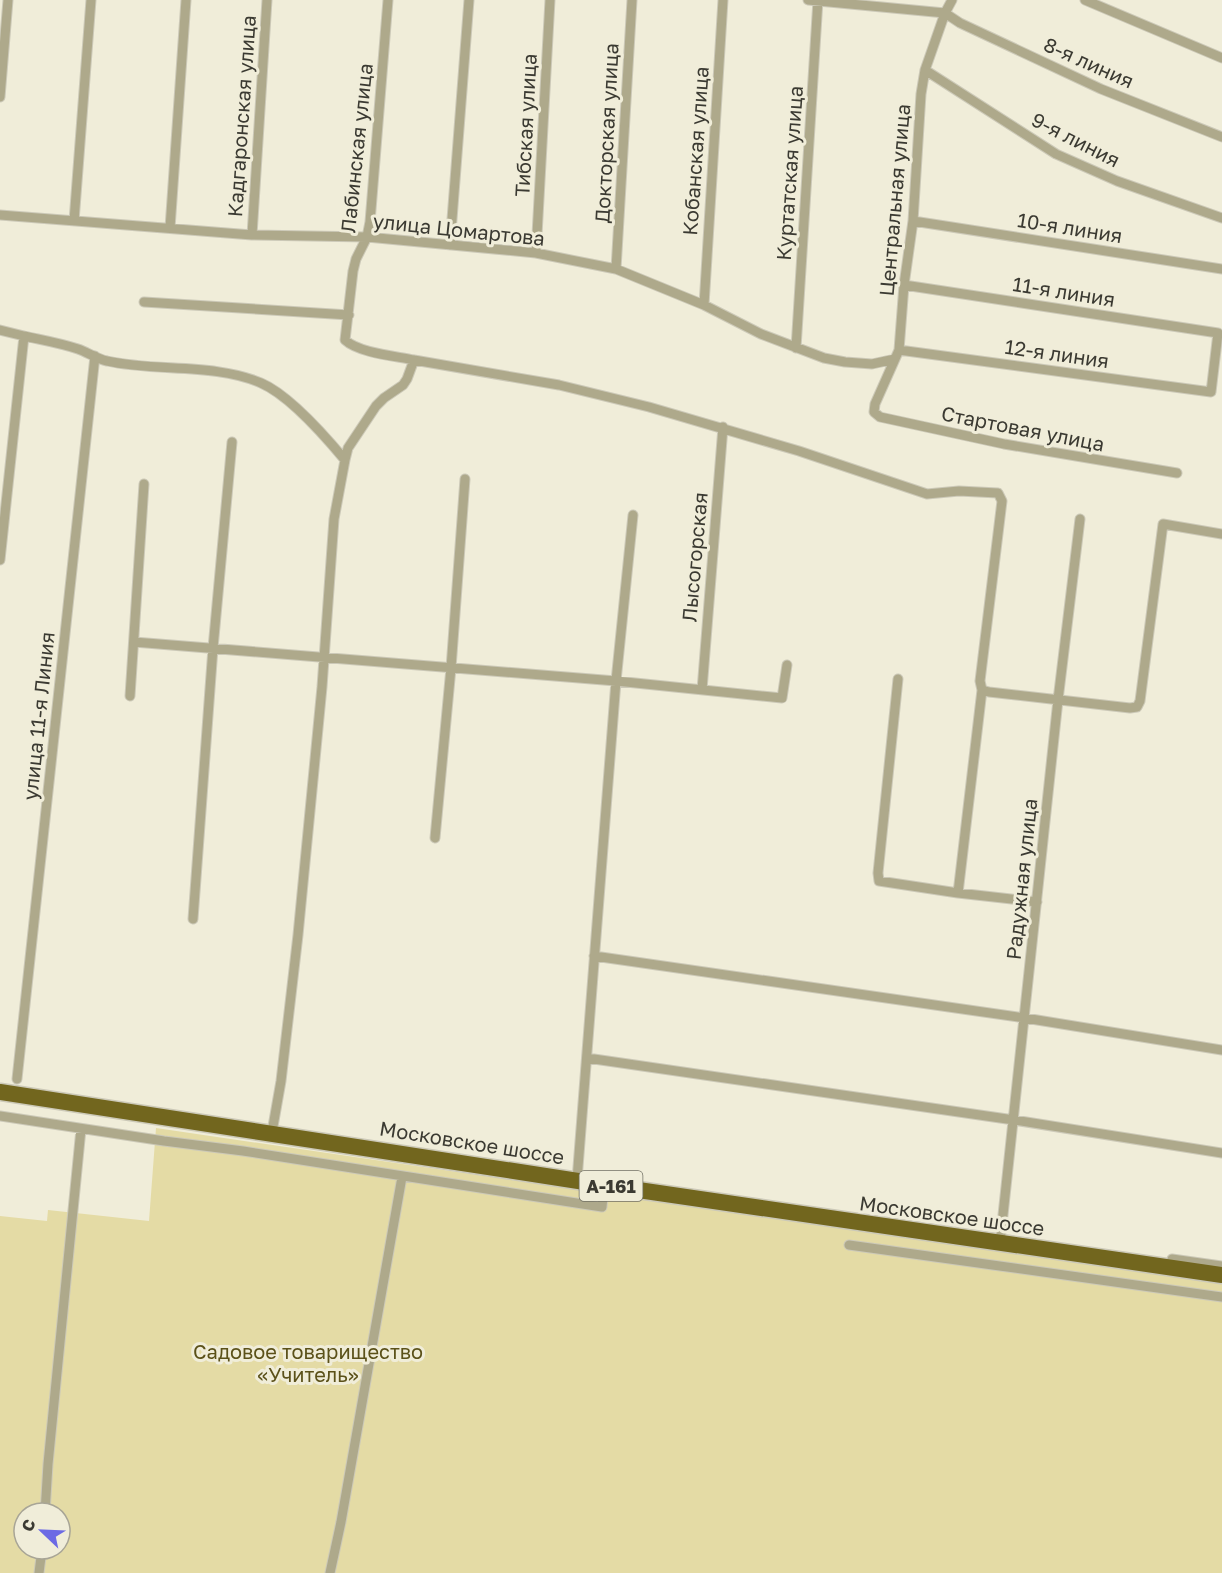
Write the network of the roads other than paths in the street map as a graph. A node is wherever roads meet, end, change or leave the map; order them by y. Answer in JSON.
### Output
{"nodes":[{"id":1,"x":8,"y":0,"type":"edge"},
{"id":2,"x":91,"y":0,"type":"edge"},
{"id":3,"x":186,"y":0,"type":"edge"},
{"id":4,"x":267,"y":0,"type":"edge"},
{"id":5,"x":388,"y":0,"type":"edge"},
{"id":6,"x":469,"y":0,"type":"edge"},
{"id":7,"x":550,"y":0,"type":"edge"},
{"id":8,"x":632,"y":0,"type":"edge"},
{"id":9,"x":723,"y":0,"type":"edge"},
{"id":10,"x":815,"y":0,"type":"edge"},
{"id":11,"x":952,"y":0,"type":"edge"},
{"id":12,"x":1085,"y":0,"type":"edge"},
{"id":13,"x":855,"y":2,"type":"edge"},
{"id":14,"x":945,"y":13,"type":"junction"},
{"id":15,"x":1222,"y":58,"type":"edge"},
{"id":16,"x":925,"y":70,"type":"junction"},
{"id":17,"x":0,"y":97,"type":"edge"},
{"id":18,"x":1222,"y":137,"type":"edge"},
{"id":19,"x":0,"y":215,"type":"edge"},
{"id":20,"x":1222,"y":218,"type":"edge"},
{"id":21,"x":74,"y":221,"type":"junction"},
{"id":22,"x":913,"y":221,"type":"junction"},
{"id":23,"x":170,"y":228,"type":"junction"},
{"id":24,"x":252,"y":235,"type":"junction"},
{"id":25,"x":367,"y":237,"type":"junction"},
{"id":26,"x":450,"y":245,"type":"junction"},
{"id":27,"x":536,"y":253,"type":"junction"},
{"id":28,"x":1222,"y":268,"type":"edge"},
{"id":29,"x":616,"y":269,"type":"junction"},
{"id":30,"x":904,"y":285,"type":"junction"},
{"id":31,"x":144,"y":302,"type":"dead end"},
{"id":32,"x":704,"y":305,"type":"junction"},
{"id":33,"x":349,"y":315,"type":"junction"},
{"id":34,"x":0,"y":330,"type":"edge"},
{"id":35,"x":24,"y":336,"type":"junction"},
{"id":36,"x":796,"y":348,"type":"junction"},
{"id":37,"x":897,"y":354,"type":"junction"},
{"id":38,"x":95,"y":356,"type":"junction"},
{"id":39,"x":414,"y":360,"type":"junction"},
{"id":40,"x":1211,"y":392,"type":"joint"},
{"id":41,"x":876,"y":404,"type":"joint"},
{"id":42,"x":723,"y":427,"type":"junction"},
{"id":43,"x":232,"y":442,"type":"dead end"},
{"id":44,"x":345,"y":460,"type":"junction"},
{"id":45,"x":1177,"y":473,"type":"dead end"},
{"id":46,"x":465,"y":479,"type":"dead end"},
{"id":47,"x":144,"y":484,"type":"dead end"},
{"id":48,"x":633,"y":514,"type":"dead end"},
{"id":49,"x":1080,"y":519,"type":"dead end"},
{"id":50,"x":1222,"y":534,"type":"edge"},
{"id":51,"x":0,"y":560,"type":"edge"},
{"id":52,"x":134,"y":642,"type":"junction"},
{"id":53,"x":213,"y":648,"type":"junction"},
{"id":54,"x":323,"y":659,"type":"junction"},
{"id":55,"x":787,"y":665,"type":"dead end"},
{"id":56,"x":451,"y":668,"type":"junction"},
{"id":57,"x":898,"y":679,"type":"dead end"},
{"id":58,"x":615,"y":681,"type":"junction"},
{"id":59,"x":702,"y":690,"type":"junction"},
{"id":60,"x":982,"y":690,"type":"junction"},
{"id":61,"x":130,"y":696,"type":"dead end"},
{"id":62,"x":1058,"y":700,"type":"junction"},
{"id":63,"x":435,"y":838,"type":"dead end"},
{"id":64,"x":958,"y":893,"type":"junction"},
{"id":65,"x":1037,"y":902,"type":"junction"},
{"id":66,"x":193,"y":920,"type":"dead end"},
{"id":67,"x":594,"y":956,"type":"junction"},
{"id":68,"x":1025,"y":1018,"type":"junction"},
{"id":69,"x":1222,"y":1050,"type":"edge"},
{"id":70,"x":586,"y":1058,"type":"junction"},
{"id":71,"x":17,"y":1079,"type":"dead end"},
{"id":72,"x":0,"y":1092,"type":"edge"},
{"id":73,"x":0,"y":1116,"type":"edge"},
{"id":74,"x":1014,"y":1120,"type":"junction"},
{"id":75,"x":81,"y":1129,"type":"junction"},
{"id":76,"x":272,"y":1132,"type":"junction"},
{"id":77,"x":1222,"y":1153,"type":"edge"},
{"id":78,"x":402,"y":1177,"type":"junction"},
{"id":79,"x":577,"y":1180,"type":"junction"},
{"id":80,"x":604,"y":1185,"type":"junction"},
{"id":81,"x":1000,"y":1239,"type":"junction"},
{"id":82,"x":849,"y":1245,"type":"dead end"},
{"id":83,"x":1222,"y":1266,"type":"edge"},
{"id":84,"x":1222,"y":1275,"type":"edge"},
{"id":85,"x":1222,"y":1297,"type":"edge"},
{"id":86,"x":46,"y":1501,"type":"edge"},
{"id":87,"x":330,"y":1573,"type":"edge"}],
"edges":[{"from":1,"to":17,"type":"street"},
{"from":2,"to":21,"type":"street"},
{"from":3,"to":23,"type":"street"},
{"from":4,"to":24,"type":"street","name":"Кадгаронская улица"},
{"from":5,"to":25,"type":"street","name":"Лабинская улица"},
{"from":6,"to":26,"type":"street"},
{"from":7,"to":27,"type":"street","name":"Тибская улица"},
{"from":8,"to":29,"type":"street","name":"Докторская улица"},
{"from":9,"to":32,"type":"street","name":"Кобанская улица"},
{"from":10,"to":13,"type":"street"},
{"from":10,"to":36,"type":"street","name":"Куртатская улица"},
{"from":11,"to":14,"type":"street","name":"Центральная улица"},
{"from":12,"to":15,"type":"street"},
{"from":13,"to":14,"type":"street"},
{"from":14,"to":16,"type":"street","name":"Центральная улица"},
{"from":14,"to":18,"type":"street","name":"8-я линия"},
{"from":16,"to":20,"type":"street","name":"9-я линия"},
{"from":16,"to":22,"type":"street","name":"Центральная улица"},
{"from":19,"to":21,"type":"street","name":"улица Цомартова"},
{"from":21,"to":23,"type":"street","name":"улица Цомартова"},
{"from":22,"to":28,"type":"street","name":"10-я линия"},
{"from":22,"to":30,"type":"street","name":"Центральная улица"},
{"from":23,"to":24,"type":"street","name":"улица Цомартова"},
{"from":24,"to":25,"type":"street","name":"улица Цомартова"},
{"from":25,"to":26,"type":"street","name":"улица Цомартова"},
{"from":25,"to":33,"type":"street","name":"Лабинская улица"},
{"from":26,"to":27,"type":"street","name":"улица Цомартова"},
{"from":27,"to":29,"type":"street","name":"улица Цомартова"},
{"from":29,"to":32,"type":"street","name":"улица Цомартова"},
{"from":30,"to":37,"type":"street","name":"Центральная улица"},
{"from":30,"to":40,"type":"street","name":"11-я линия"},
{"from":31,"to":33,"type":"street"},
{"from":32,"to":36,"type":"street","name":"улица Цомартова"},
{"from":33,"to":39,"type":"street","name":"Лабинская улица"},
{"from":34,"to":35,"type":"street"},
{"from":35,"to":38,"type":"street"},
{"from":35,"to":51,"type":"street"},
{"from":36,"to":37,"type":"street","name":"улица Цомартова"},
{"from":37,"to":40,"type":"street","name":"12-я линия"},
{"from":37,"to":41,"type":"street","name":"Центральная улица"},
{"from":38,"to":44,"type":"street"},
{"from":38,"to":71,"type":"street","name":"улица 11-я Линия"},
{"from":39,"to":42,"type":"street"},
{"from":39,"to":44,"type":"street"},
{"from":41,"to":45,"type":"street","name":"Стартовая улица"},
{"from":42,"to":59,"type":"street","name":"Лысогорская"},
{"from":42,"to":60,"type":"street"},
{"from":43,"to":53,"type":"street"},
{"from":44,"to":54,"type":"street"},
{"from":46,"to":56,"type":"street"},
{"from":47,"to":52,"type":"street"},
{"from":48,"to":58,"type":"street"},
{"from":49,"to":62,"type":"street","name":"Радужная улица"},
{"from":50,"to":62,"type":"street"},
{"from":52,"to":53,"type":"street"},
{"from":52,"to":61,"type":"street"},
{"from":53,"to":54,"type":"street"},
{"from":53,"to":66,"type":"street"},
{"from":54,"to":56,"type":"street"},
{"from":54,"to":76,"type":"street"},
{"from":55,"to":59,"type":"street"},
{"from":56,"to":58,"type":"street"},
{"from":56,"to":63,"type":"street"},
{"from":57,"to":64,"type":"street"},
{"from":58,"to":59,"type":"street"},
{"from":58,"to":67,"type":"street"},
{"from":60,"to":62,"type":"street"},
{"from":60,"to":64,"type":"street"},
{"from":62,"to":65,"type":"street","name":"Радужная улица"},
{"from":64,"to":65,"type":"street"},
{"from":65,"to":68,"type":"street","name":"Радужная улица"},
{"from":67,"to":68,"type":"street"},
{"from":67,"to":70,"type":"street"},
{"from":68,"to":69,"type":"street"},
{"from":68,"to":74,"type":"street","name":"Радужная улица"},
{"from":70,"to":74,"type":"street"},
{"from":70,"to":79,"type":"street"},
{"from":72,"to":76,"type":"highway","name":"Московское шоссе","number":"А-161"},
{"from":73,"to":75,"type":"street"},
{"from":74,"to":77,"type":"street"},
{"from":74,"to":81,"type":"street","name":"Радужная улица"},
{"from":75,"to":78,"type":"street"},
{"from":75,"to":86,"type":"street"},
{"from":76,"to":79,"type":"highway","name":"Московское шоссе","number":"А-161"},
{"from":78,"to":80,"type":"street"},
{"from":78,"to":87,"type":"street"},
{"from":79,"to":80,"type":"highway","name":"Московское шоссе","number":"А-161"},
{"from":80,"to":81,"type":"highway","name":"Московское шоссе","number":"А-161"},
{"from":81,"to":83,"type":"street"},
{"from":81,"to":84,"type":"highway","name":"Московское шоссе","number":"А-161"},
{"from":82,"to":85,"type":"street"}]}
